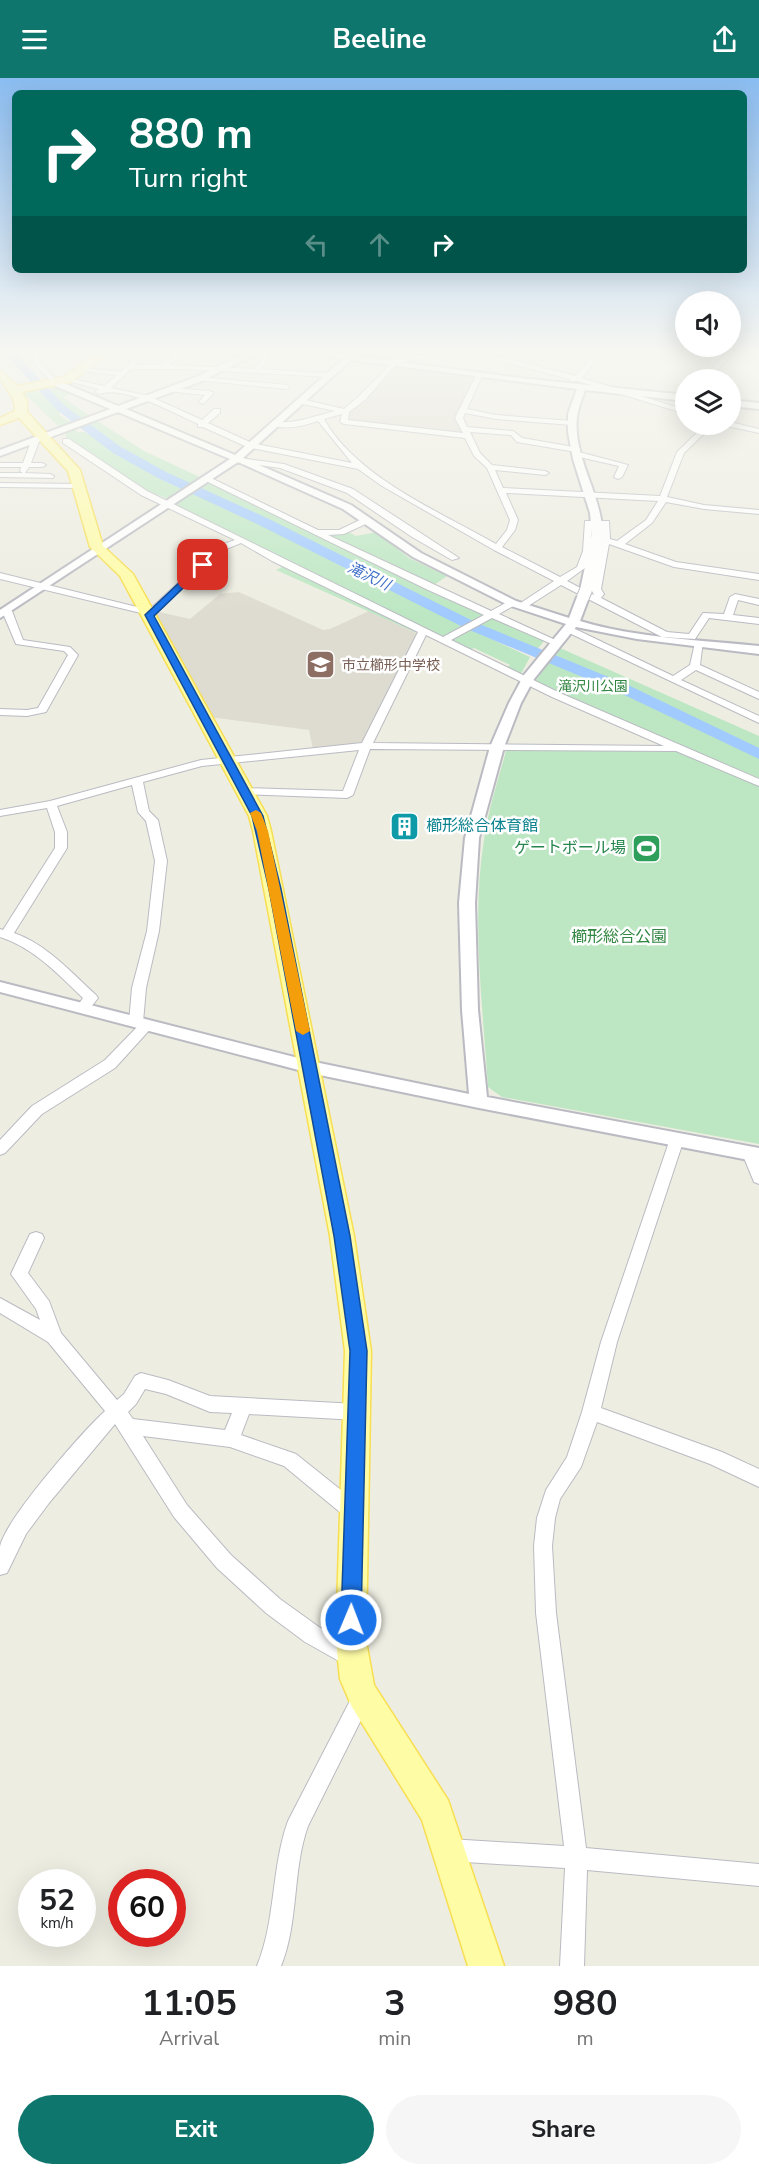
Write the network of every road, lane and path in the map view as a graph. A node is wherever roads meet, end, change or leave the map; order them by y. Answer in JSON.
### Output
{"nodes":[{"id":1,"x":40,"y":438,"type":"edge"},
{"id":2,"x":45,"y":438,"type":"edge"},
{"id":3,"x":48,"y":438,"type":"edge"},
{"id":4,"x":188,"y":438,"type":"edge"},
{"id":5,"x":233,"y":438,"type":"edge"},
{"id":6,"x":258,"y":438,"type":"edge"},
{"id":7,"x":335,"y":438,"type":"edge"},
{"id":8,"x":469,"y":438,"type":"edge"},
{"id":9,"x":518,"y":438,"type":"edge"},
{"id":10,"x":575,"y":438,"type":"edge"},
{"id":11,"x":695,"y":438,"type":"edge"},
{"id":12,"x":66,"y":441,"type":"dead end"},
{"id":13,"x":250,"y":445,"type":"junction"},
{"id":14,"x":577,"y":452,"type":"junction"},
{"id":15,"x":0,"y":453,"type":"edge"},
{"id":16,"x":238,"y":459,"type":"junction"},
{"id":17,"x":0,"y":465,"type":"edge"},
{"id":18,"x":26,"y":465,"type":"junction"},
{"id":19,"x":42,"y":465,"type":"dead end"},
{"id":20,"x":360,"y":467,"type":"junction"},
{"id":21,"x":489,"y":467,"type":"junction"},
{"id":22,"x":545,"y":473,"type":"dead end"},
{"id":23,"x":0,"y":475,"type":"edge"},
{"id":24,"x":22,"y":476,"type":"junction"},
{"id":25,"x":618,"y":477,"type":"dead end"},
{"id":26,"x":77,"y":481,"type":"junction"},
{"id":27,"x":206,"y":481,"type":"junction"},
{"id":28,"x":0,"y":485,"type":"edge"},
{"id":29,"x":372,"y":490,"type":"junction"},
{"id":30,"x":501,"y":490,"type":"junction"},
{"id":31,"x":591,"y":496,"type":"junction"},
{"id":32,"x":663,"y":499,"type":"junction"},
{"id":33,"x":170,"y":504,"type":"junction"},
{"id":34,"x":759,"y":512,"type":"edge"},
{"id":35,"x":367,"y":520,"type":"junction"},
{"id":36,"x":597,"y":523,"type":"junction"},
{"id":37,"x":317,"y":533,"type":"junction"},
{"id":38,"x":242,"y":540,"type":"junction"},
{"id":39,"x":606,"y":540,"type":"junction"},
{"id":40,"x":620,"y":543,"type":"junction"},
{"id":41,"x":497,"y":548,"type":"junction"},
{"id":42,"x":100,"y":550,"type":"junction"},
{"id":43,"x":455,"y":558,"type":"dead end"},
{"id":44,"x":0,"y":576,"type":"edge"},
{"id":45,"x":759,"y":577,"type":"edge"},
{"id":46,"x":560,"y":581,"type":"junction"},
{"id":47,"x":43,"y":587,"type":"junction"},
{"id":48,"x":596,"y":598,"type":"junction"},
{"id":49,"x":759,"y":602,"type":"edge"},
{"id":50,"x":517,"y":604,"type":"junction"},
{"id":51,"x":4,"y":613,"type":"edge"},
{"id":52,"x":148,"y":614,"type":"junction"},
{"id":53,"x":490,"y":616,"type":"junction"},
{"id":54,"x":728,"y":617,"type":"junction"},
{"id":55,"x":759,"y":621,"type":"edge"},
{"id":56,"x":570,"y":626,"type":"junction"},
{"id":57,"x":423,"y":631,"type":"junction"},
{"id":58,"x":446,"y":640,"type":"junction"},
{"id":59,"x":700,"y":643,"type":"junction"},
{"id":60,"x":555,"y":644,"type":"junction"},
{"id":61,"x":759,"y":650,"type":"edge"},
{"id":62,"x":695,"y":666,"type":"junction"},
{"id":63,"x":528,"y":680,"type":"junction"},
{"id":64,"x":674,"y":680,"type":"junction"},
{"id":65,"x":759,"y":684,"type":"edge"},
{"id":66,"x":738,"y":686,"type":"junction"},
{"id":67,"x":759,"y":696,"type":"edge"},
{"id":68,"x":0,"y":712,"type":"edge"},
{"id":69,"x":759,"y":720,"type":"edge"},
{"id":70,"x":366,"y":746,"type":"junction"},
{"id":71,"x":497,"y":747,"type":"junction"},
{"id":72,"x":680,"y":750,"type":"junction"},
{"id":73,"x":227,"y":759,"type":"junction"},
{"id":74,"x":138,"y":782,"type":"junction"},
{"id":75,"x":759,"y":783,"type":"edge"},
{"id":76,"x":243,"y":791,"type":"junction"},
{"id":77,"x":51,"y":804,"type":"junction"},
{"id":78,"x":0,"y":813,"type":"edge"},
{"id":79,"x":3,"y":934,"type":"edge"},
{"id":80,"x":2,"y":992,"type":"edge"},
{"id":81,"x":83,"y":1008,"type":"junction"},
{"id":82,"x":141,"y":1023,"type":"junction"},
{"id":83,"x":310,"y":1066,"type":"junction"},
{"id":84,"x":479,"y":1102,"type":"junction"},
{"id":85,"x":677,"y":1139,"type":"junction"},
{"id":86,"x":0,"y":1149,"type":"edge"},
{"id":87,"x":754,"y":1154,"type":"edge"},
{"id":88,"x":759,"y":1178,"type":"edge"},
{"id":89,"x":36,"y":1238,"type":"dead end"},
{"id":90,"x":0,"y":1305,"type":"edge"},
{"id":91,"x":54,"y":1337,"type":"junction"},
{"id":92,"x":244,"y":1406,"type":"junction"},
{"id":93,"x":357,"y":1412,"type":"junction"},
{"id":94,"x":591,"y":1412,"type":"junction"},
{"id":95,"x":122,"y":1419,"type":"junction"},
{"id":96,"x":230,"y":1439,"type":"junction"},
{"id":97,"x":759,"y":1478,"type":"edge"},
{"id":98,"x":354,"y":1512,"type":"junction"},
{"id":99,"x":0,"y":1566,"type":"edge"},
{"id":100,"x":353,"y":1658,"type":"junction"},
{"id":101,"x":363,"y":1696,"type":"junction"},
{"id":102,"x":449,"y":1850,"type":"junction"},
{"id":103,"x":576,"y":1858,"type":"junction"},
{"id":104,"x":759,"y":1875,"type":"edge"},
{"id":105,"x":269,"y":1966,"type":"edge"},
{"id":106,"x":486,"y":1966,"type":"edge"},
{"id":107,"x":572,"y":1966,"type":"edge"}],
"edges":[{"from":1,"to":15,"type":"street"},
{"from":2,"to":18,"type":"street"},
{"from":3,"to":26,"type":"main road"},
{"from":4,"to":16,"type":"street"},
{"from":5,"to":13,"type":"street"},
{"from":6,"to":13,"type":"street"},
{"from":7,"to":20,"type":"street"},
{"from":8,"to":21,"type":"street"},
{"from":9,"to":14,"type":"street"},
{"from":10,"to":14,"type":"street"},
{"from":11,"to":32,"type":"street"},
{"from":12,"to":33,"type":"street"},
{"from":13,"to":16,"type":"street"},
{"from":13,"to":20,"type":"street"},
{"from":14,"to":25,"type":"street"},
{"from":14,"to":31,"type":"street"},
{"from":16,"to":27,"type":"street"},
{"from":16,"to":29,"type":"street"},
{"from":16,"to":35,"type":"street"},
{"from":17,"to":18,"type":"street"},
{"from":18,"to":19,"type":"street"},
{"from":18,"to":24,"type":"street"},
{"from":20,"to":29,"type":"street"},
{"from":21,"to":22,"type":"street"},
{"from":21,"to":30,"type":"street"},
{"from":23,"to":24,"type":"street"},
{"from":24,"to":26,"type":"street"},
{"from":26,"to":28,"type":"street"},
{"from":26,"to":42,"type":"main road"},
{"from":27,"to":33,"type":"street"},
{"from":27,"to":37,"type":"street"},
{"from":29,"to":41,"type":"street"},
{"from":29,"to":43,"type":"street"},
{"from":30,"to":31,"type":"street"},
{"from":30,"to":41,"type":"street"},
{"from":31,"to":32,"type":"street"},
{"from":31,"to":36,"type":"street"},
{"from":32,"to":34,"type":"street"},
{"from":32,"to":40,"type":"street"},
{"from":33,"to":38,"type":"street"},
{"from":33,"to":42,"type":"street"},
{"from":35,"to":37,"type":"street"},
{"from":35,"to":50,"type":"street"},
{"from":36,"to":39,"type":"street"},
{"from":36,"to":46,"type":"street"},
{"from":36,"to":56,"type":"street"},
{"from":37,"to":53,"type":"street"},
{"from":38,"to":52,"type":"street"},
{"from":38,"to":57,"type":"street"},
{"from":39,"to":40,"type":"street"},
{"from":39,"to":48,"type":"street"},
{"from":40,"to":45,"type":"street"},
{"from":41,"to":46,"type":"street"},
{"from":42,"to":47,"type":"street"},
{"from":42,"to":52,"type":"main road"},
{"from":44,"to":47,"type":"street"},
{"from":46,"to":48,"type":"street"},
{"from":46,"to":50,"type":"street"},
{"from":47,"to":51,"type":"street"},
{"from":47,"to":52,"type":"street"},
{"from":48,"to":54,"type":"street"},
{"from":49,"to":54,"type":"street"},
{"from":50,"to":53,"type":"street"},
{"from":50,"to":56,"type":"street"},
{"from":51,"to":68,"type":"street"},
{"from":52,"to":73,"type":"main road"},
{"from":53,"to":58,"type":"street"},
{"from":53,"to":60,"type":"street"},
{"from":54,"to":55,"type":"street"},
{"from":56,"to":59,"type":"street"},
{"from":56,"to":60,"type":"street"},
{"from":56,"to":64,"type":"street"},
{"from":57,"to":58,"type":"street"},
{"from":57,"to":70,"type":"street"},
{"from":58,"to":63,"type":"street"},
{"from":59,"to":61,"type":"street"},
{"from":59,"to":62,"type":"street"},
{"from":60,"to":63,"type":"street"},
{"from":62,"to":64,"type":"street"},
{"from":62,"to":66,"type":"street"},
{"from":63,"to":71,"type":"street"},
{"from":63,"to":72,"type":"street"},
{"from":64,"to":69,"type":"street"},
{"from":65,"to":66,"type":"street"},
{"from":66,"to":67,"type":"street"},
{"from":70,"to":71,"type":"street"},
{"from":70,"to":73,"type":"street"},
{"from":70,"to":76,"type":"street"},
{"from":71,"to":72,"type":"street"},
{"from":71,"to":84,"type":"street"},
{"from":72,"to":75,"type":"street"},
{"from":73,"to":74,"type":"street"},
{"from":73,"to":76,"type":"main road"},
{"from":74,"to":77,"type":"street"},
{"from":74,"to":82,"type":"street"},
{"from":76,"to":83,"type":"main road"},
{"from":77,"to":78,"type":"street"},
{"from":77,"to":79,"type":"street"},
{"from":79,"to":81,"type":"street"},
{"from":80,"to":81,"type":"street"},
{"from":81,"to":82,"type":"street"},
{"from":82,"to":83,"type":"street"},
{"from":82,"to":86,"type":"street"},
{"from":83,"to":84,"type":"street"},
{"from":83,"to":93,"type":"main road"},
{"from":84,"to":85,"type":"street"},
{"from":85,"to":87,"type":"street"},
{"from":85,"to":94,"type":"street"},
{"from":87,"to":88,"type":"street"},
{"from":89,"to":91,"type":"street"},
{"from":90,"to":91,"type":"street"},
{"from":91,"to":95,"type":"street"},
{"from":92,"to":93,"type":"street"},
{"from":92,"to":95,"type":"street"},
{"from":92,"to":96,"type":"street"},
{"from":93,"to":98,"type":"main road"},
{"from":94,"to":97,"type":"street"},
{"from":94,"to":103,"type":"street"},
{"from":95,"to":96,"type":"street"},
{"from":95,"to":99,"type":"street"},
{"from":95,"to":100,"type":"street"},
{"from":96,"to":98,"type":"street"},
{"from":98,"to":100,"type":"main road"},
{"from":100,"to":101,"type":"main road"},
{"from":101,"to":102,"type":"main road"},
{"from":101,"to":105,"type":"street"},
{"from":102,"to":103,"type":"street"},
{"from":102,"to":106,"type":"main road"},
{"from":103,"to":104,"type":"street"},
{"from":103,"to":107,"type":"street"}]}
